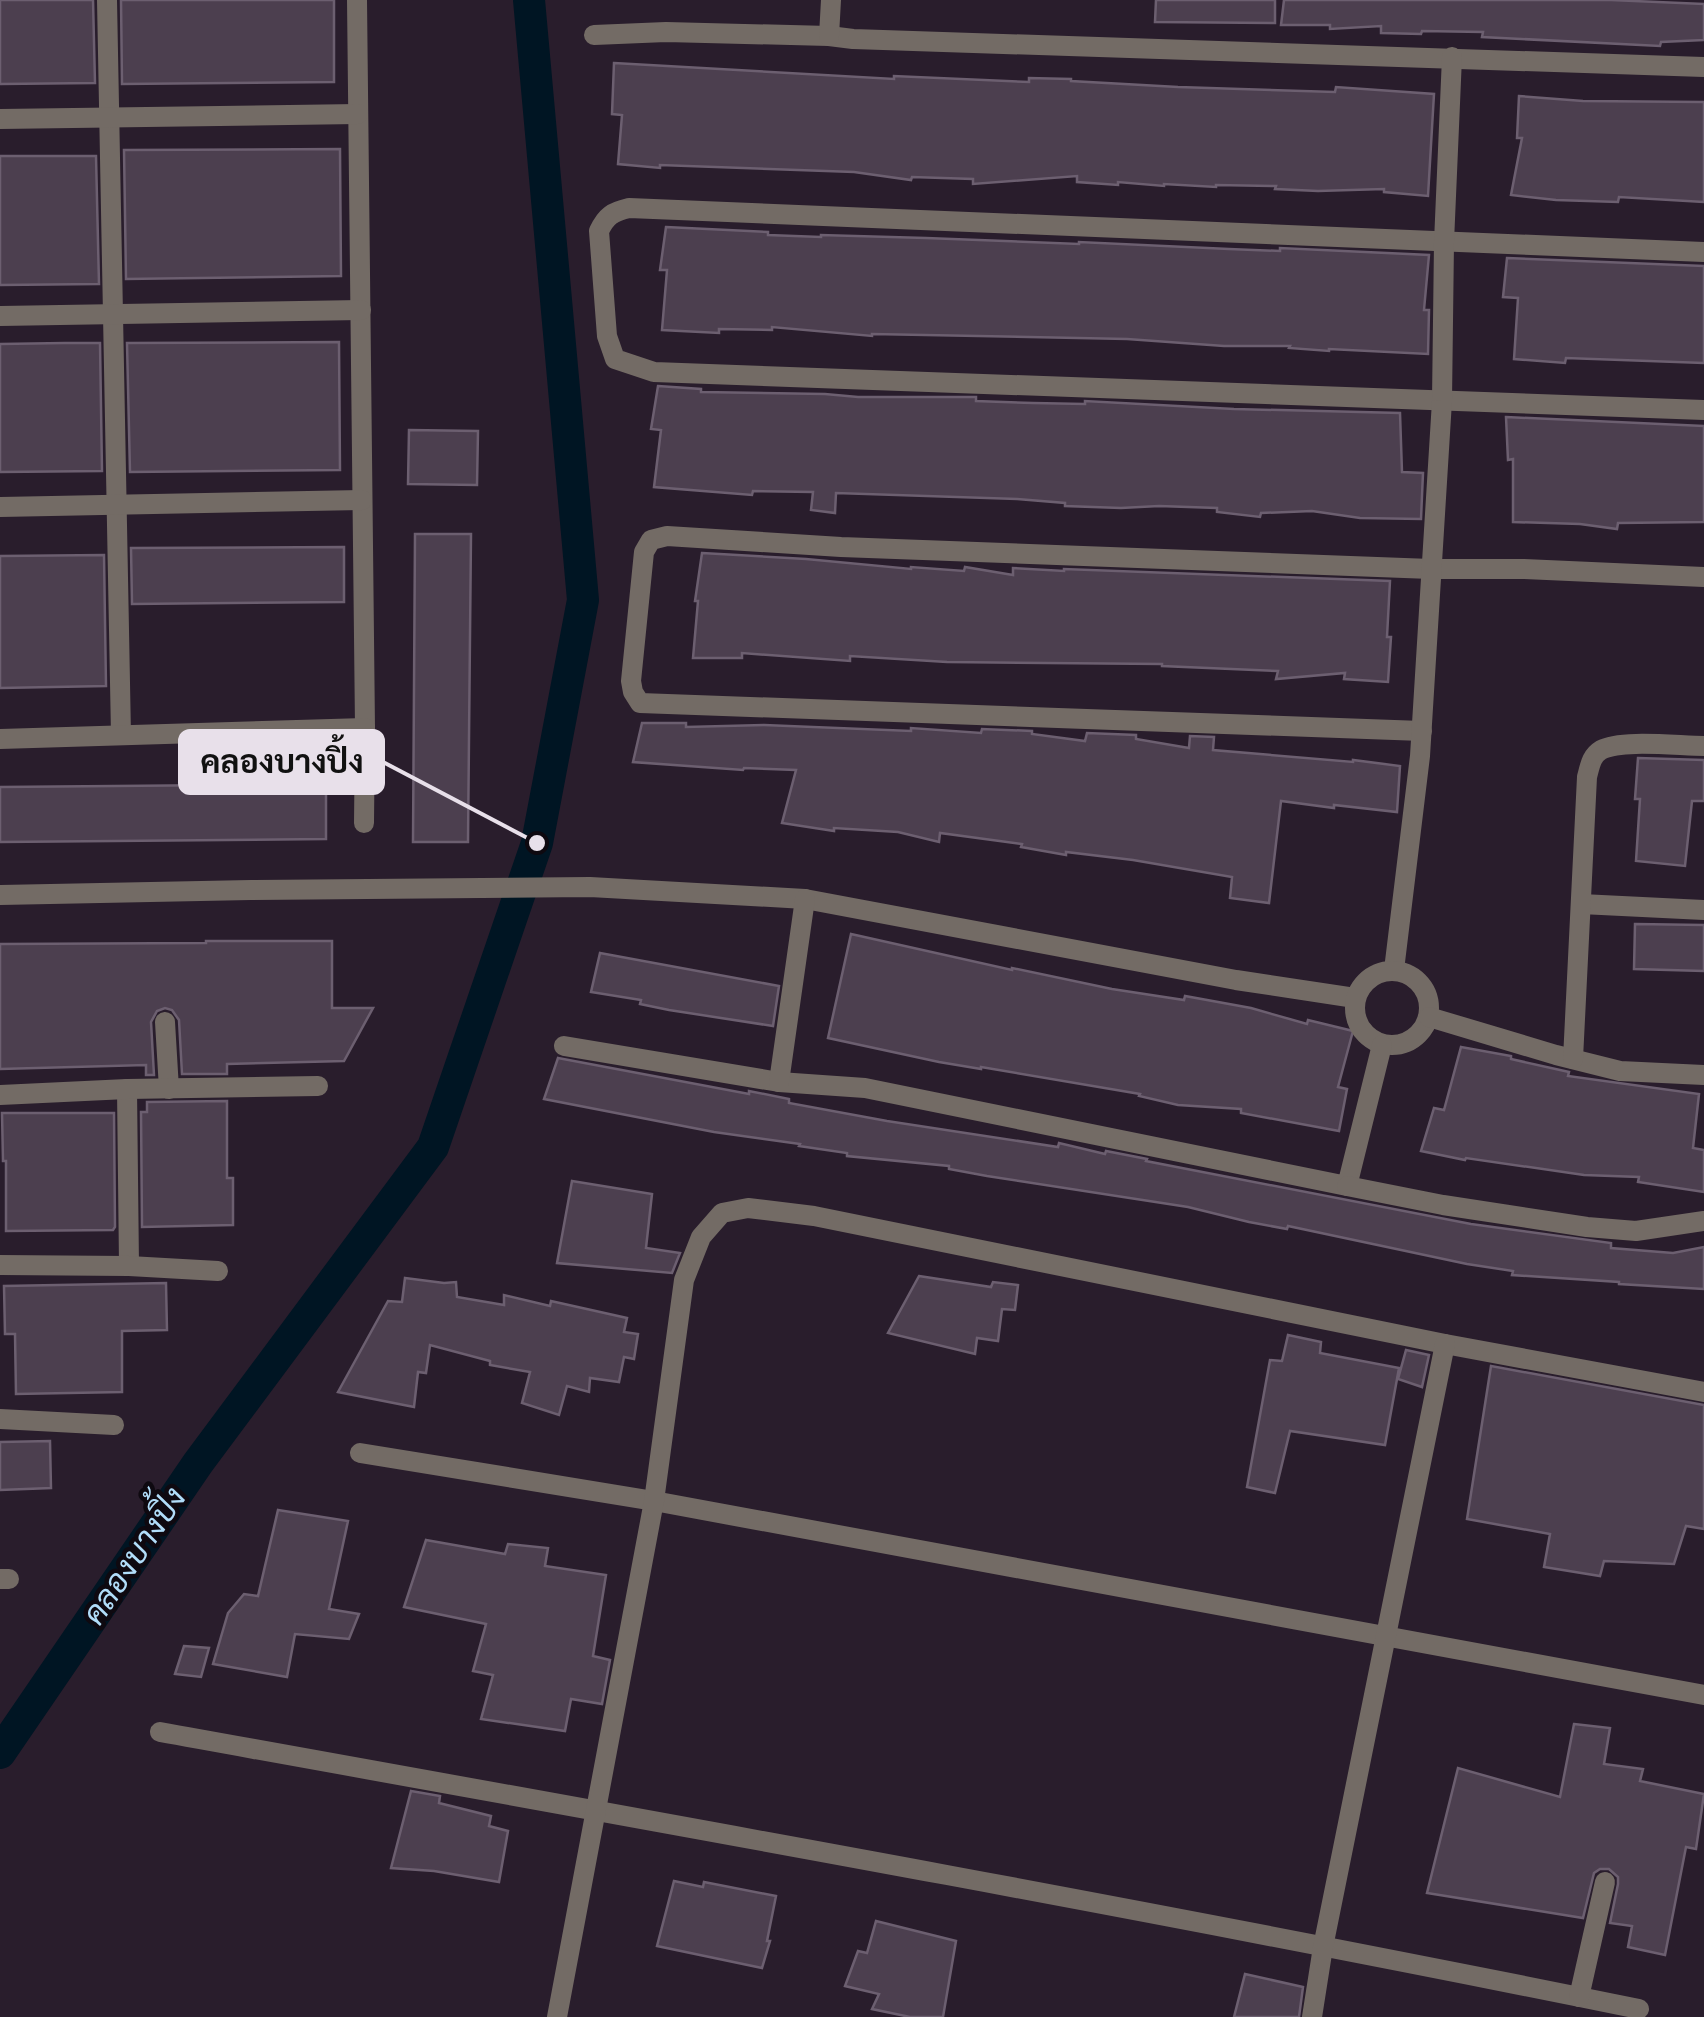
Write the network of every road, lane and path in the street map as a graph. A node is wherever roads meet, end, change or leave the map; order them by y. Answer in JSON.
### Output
{"nodes":[{"id":1,"x":108,"y":0,"type":"edge"},
{"id":2,"x":356,"y":0,"type":"edge"},
{"id":3,"x":831,"y":0,"type":"edge"},
{"id":4,"x":594,"y":35,"type":"dead end"},
{"id":5,"x":829,"y":36,"type":"junction"},
{"id":6,"x":1452,"y":57,"type":"junction"},
{"id":7,"x":1704,"y":66,"type":"edge"},
{"id":8,"x":358,"y":114,"type":"junction"},
{"id":9,"x":109,"y":118,"type":"junction"},
{"id":10,"x":0,"y":119,"type":"edge"},
{"id":11,"x":1444,"y":242,"type":"junction"},
{"id":12,"x":1704,"y":252,"type":"edge"},
{"id":13,"x":362,"y":310,"type":"junction"},
{"id":14,"x":114,"y":314,"type":"junction"},
{"id":15,"x":0,"y":316,"type":"edge"},
{"id":16,"x":1442,"y":401,"type":"junction"},
{"id":17,"x":1704,"y":410,"type":"edge"},
{"id":18,"x":362,"y":500,"type":"junction"},
{"id":19,"x":116,"y":505,"type":"junction"},
{"id":20,"x":0,"y":507,"type":"edge"},
{"id":21,"x":1431,"y":569,"type":"junction"},
{"id":22,"x":1704,"y":576,"type":"edge"},
{"id":23,"x":365,"y":728,"type":"junction"},
{"id":24,"x":1422,"y":731,"type":"junction"},
{"id":25,"x":121,"y":736,"type":"junction"},
{"id":26,"x":0,"y":739,"type":"edge"},
{"id":27,"x":1704,"y":746,"type":"edge"},
{"id":28,"x":364,"y":823,"type":"dead end"},
{"id":29,"x":0,"y":895,"type":"edge"},
{"id":30,"x":805,"y":900,"type":"junction"},
{"id":31,"x":1581,"y":904,"type":"junction"},
{"id":32,"x":1704,"y":910,"type":"edge"},
{"id":33,"x":1394,"y":970,"type":"junction"},
{"id":34,"x":1355,"y":998,"type":"junction"},
{"id":35,"x":1429,"y":1018,"type":"junction"},
{"id":36,"x":165,"y":1022,"type":"dead end"},
{"id":37,"x":1382,"y":1045,"type":"junction"},
{"id":38,"x":564,"y":1046,"type":"dead end"},
{"id":39,"x":1573,"y":1059,"type":"junction"},
{"id":40,"x":1704,"y":1075,"type":"edge"},
{"id":41,"x":779,"y":1082,"type":"junction"},
{"id":42,"x":318,"y":1086,"type":"dead end"},
{"id":43,"x":169,"y":1089,"type":"junction"},
{"id":44,"x":128,"y":1090,"type":"junction"},
{"id":45,"x":0,"y":1095,"type":"edge"},
{"id":46,"x":1346,"y":1186,"type":"junction"},
{"id":47,"x":1704,"y":1222,"type":"edge"},
{"id":48,"x":0,"y":1265,"type":"edge"},
{"id":49,"x":129,"y":1266,"type":"junction"},
{"id":50,"x":218,"y":1271,"type":"dead end"},
{"id":51,"x":1445,"y":1344,"type":"junction"},
{"id":52,"x":1704,"y":1392,"type":"edge"},
{"id":53,"x":0,"y":1419,"type":"edge"},
{"id":54,"x":114,"y":1425,"type":"dead end"},
{"id":55,"x":360,"y":1453,"type":"dead end"},
{"id":56,"x":654,"y":1501,"type":"junction"},
{"id":57,"x":1387,"y":1637,"type":"junction"},
{"id":58,"x":1704,"y":1696,"type":"edge"},
{"id":59,"x":160,"y":1732,"type":"dead end"},
{"id":60,"x":595,"y":1810,"type":"junction"},
{"id":61,"x":1605,"y":1882,"type":"dead end"},
{"id":62,"x":1324,"y":1946,"type":"junction"},
{"id":63,"x":1579,"y":1997,"type":"junction"},
{"id":64,"x":1639,"y":2010,"type":"dead end"},
{"id":65,"x":557,"y":2017,"type":"edge"},
{"id":66,"x":1312,"y":2017,"type":"edge"}],
"edges":[{"from":1,"to":9,"type":"street"},
{"from":2,"to":8,"type":"street"},
{"from":3,"to":5,"type":"street"},
{"from":4,"to":5,"type":"street"},
{"from":5,"to":6,"type":"street"},
{"from":6,"to":7,"type":"street"},
{"from":6,"to":11,"type":"street"},
{"from":8,"to":9,"type":"street"},
{"from":8,"to":13,"type":"street"},
{"from":9,"to":10,"type":"street"},
{"from":9,"to":14,"type":"street"},
{"from":11,"to":12,"type":"street"},
{"from":11,"to":16,"type":"street"},
{"from":11,"to":16,"type":"street"},
{"from":13,"to":14,"type":"street"},
{"from":13,"to":18,"type":"street"},
{"from":14,"to":15,"type":"street"},
{"from":14,"to":19,"type":"street"},
{"from":16,"to":17,"type":"street"},
{"from":16,"to":21,"type":"street"},
{"from":18,"to":19,"type":"street"},
{"from":18,"to":23,"type":"street"},
{"from":19,"to":20,"type":"street"},
{"from":19,"to":25,"type":"street"},
{"from":21,"to":22,"type":"street"},
{"from":21,"to":24,"type":"street"},
{"from":21,"to":24,"type":"street"},
{"from":23,"to":25,"type":"street"},
{"from":23,"to":28,"type":"street"},
{"from":24,"to":33,"type":"street"},
{"from":25,"to":26,"type":"street"},
{"from":27,"to":31,"type":"street"},
{"from":29,"to":30,"type":"street"},
{"from":30,"to":34,"type":"street"},
{"from":30,"to":41,"type":"street"},
{"from":31,"to":32,"type":"street"},
{"from":31,"to":39,"type":"street"},
{"from":33,"to":34,"type":"street"},
{"from":33,"to":35,"type":"street"},
{"from":34,"to":37,"type":"street"},
{"from":35,"to":37,"type":"street"},
{"from":35,"to":39,"type":"street"},
{"from":36,"to":43,"type":"street"},
{"from":37,"to":46,"type":"street"},
{"from":38,"to":41,"type":"street"},
{"from":39,"to":40,"type":"street"},
{"from":41,"to":46,"type":"street"},
{"from":42,"to":43,"type":"street"},
{"from":43,"to":44,"type":"street"},
{"from":44,"to":45,"type":"street"},
{"from":44,"to":49,"type":"street"},
{"from":46,"to":47,"type":"street"},
{"from":48,"to":49,"type":"street"},
{"from":49,"to":50,"type":"street"},
{"from":51,"to":52,"type":"street"},
{"from":51,"to":56,"type":"street"},
{"from":51,"to":57,"type":"street"},
{"from":53,"to":54,"type":"street"},
{"from":55,"to":56,"type":"street"},
{"from":56,"to":57,"type":"street"},
{"from":56,"to":60,"type":"street"},
{"from":57,"to":58,"type":"street"},
{"from":57,"to":62,"type":"street"},
{"from":59,"to":60,"type":"street"},
{"from":60,"to":62,"type":"street"},
{"from":60,"to":65,"type":"street"},
{"from":61,"to":63,"type":"street"},
{"from":62,"to":63,"type":"street"},
{"from":62,"to":66,"type":"street"},
{"from":63,"to":64,"type":"street"}]}
